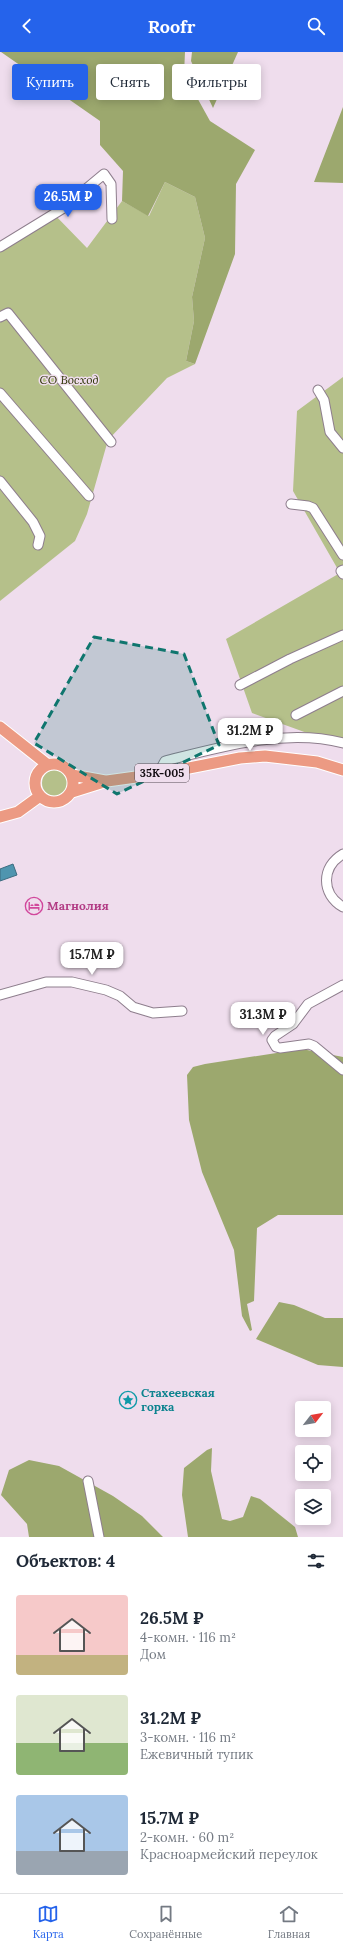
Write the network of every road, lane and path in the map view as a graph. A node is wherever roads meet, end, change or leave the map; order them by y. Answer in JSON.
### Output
{"nodes":[{"id":1,"x":112,"y":220,"type":"dead end"},
{"id":2,"x":0,"y":247,"type":"edge"},
{"id":3,"x":0,"y":317,"type":"edge"},
{"id":4,"x":318,"y":390,"type":"dead end"},
{"id":5,"x":0,"y":393,"type":"edge"},
{"id":6,"x":111,"y":442,"type":"dead end"},
{"id":7,"x":343,"y":448,"type":"edge"},
{"id":8,"x":0,"y":482,"type":"edge"},
{"id":9,"x":89,"y":496,"type":"dead end"},
{"id":10,"x":291,"y":504,"type":"dead end"},
{"id":11,"x":38,"y":545,"type":"dead end"},
{"id":12,"x":343,"y":555,"type":"edge"},
{"id":13,"x":343,"y":570,"type":"edge"},
{"id":14,"x":343,"y":574,"type":"edge"},
{"id":15,"x":343,"y":635,"type":"edge"},
{"id":16,"x":240,"y":685,"type":"dead end"},
{"id":17,"x":343,"y":691,"type":"edge"},
{"id":18,"x":296,"y":715,"type":"dead end"},
{"id":19,"x":0,"y":727,"type":"edge"},
{"id":20,"x":343,"y":743,"type":"edge"},
{"id":21,"x":48,"y":765,"type":"junction"},
{"id":22,"x":343,"y":770,"type":"edge"},
{"id":23,"x":158,"y":774,"type":"junction"},
{"id":24,"x":72,"y":775,"type":"junction"},
{"id":25,"x":107,"y":781,"type":"junction"},
{"id":26,"x":72,"y":792,"type":"junction"},
{"id":27,"x":40,"y":796,"type":"junction"},
{"id":28,"x":0,"y":817,"type":"edge"},
{"id":29,"x":343,"y":854,"type":"edge"},
{"id":30,"x":343,"y":907,"type":"edge"},
{"id":31,"x":343,"y":985,"type":"edge"},
{"id":32,"x":0,"y":995,"type":"edge"},
{"id":33,"x":182,"y":1011,"type":"dead end"},
{"id":34,"x":343,"y":1070,"type":"edge"},
{"id":35,"x":88,"y":1481,"type":"dead end"},
{"id":36,"x":99,"y":1537,"type":"edge"}],
"edges":[{"from":1,"to":2,"type":"street"},
{"from":3,"to":6,"type":"street"},
{"from":4,"to":7,"type":"street"},
{"from":5,"to":9,"type":"street"},
{"from":8,"to":11,"type":"street"},
{"from":10,"to":12,"type":"street"},
{"from":13,"to":14,"type":"street"},
{"from":15,"to":16,"type":"street"},
{"from":17,"to":18,"type":"street"},
{"from":19,"to":21,"type":"main road","number":"35К-005"},
{"from":20,"to":23,"type":"street"},
{"from":21,"to":24,"type":"main road","number":"35К-005"},
{"from":21,"to":27,"type":"main road"},
{"from":22,"to":23,"type":"main road","number":"35К-005"},
{"from":23,"to":25,"type":"main road","number":"35К-005"},
{"from":24,"to":25,"type":"main road","number":"35К-005"},
{"from":24,"to":26,"type":"main road"},
{"from":25,"to":26,"type":"main road","number":"35К-005"},
{"from":26,"to":27,"type":"main road","number":"35К-005"},
{"from":27,"to":28,"type":"main road"},
{"from":29,"to":30,"type":"street"},
{"from":31,"to":34,"type":"street"},
{"from":32,"to":33,"type":"street"},
{"from":35,"to":36,"type":"street"}]}
